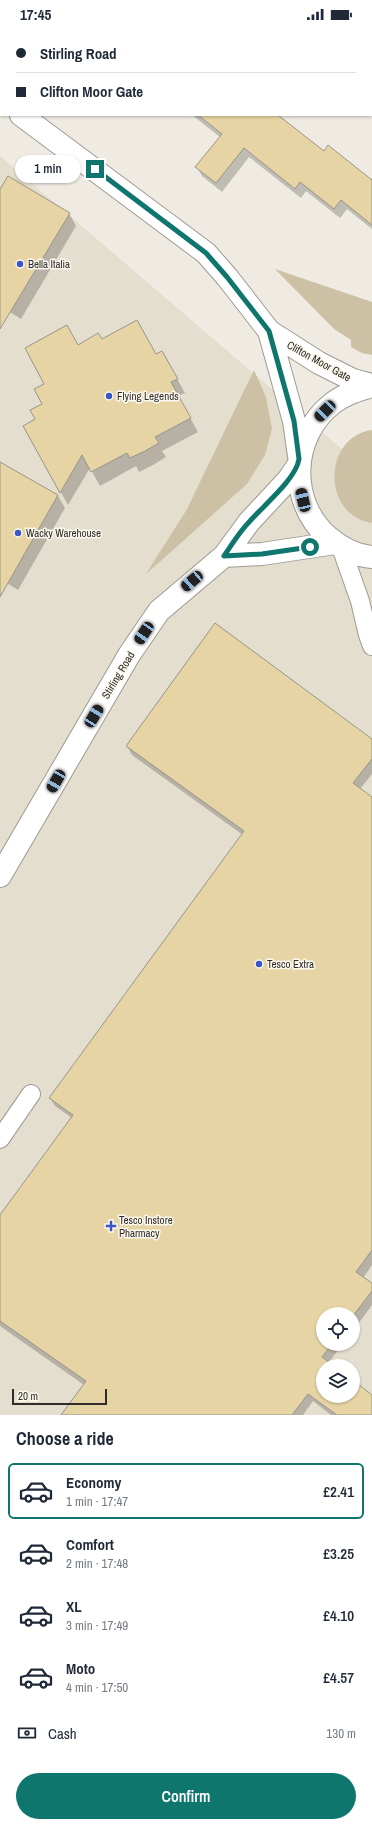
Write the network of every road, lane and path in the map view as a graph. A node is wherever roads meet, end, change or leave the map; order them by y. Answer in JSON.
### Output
{"nodes":[{"id":1,"x":22,"y":116,"type":"edge"},
{"id":2,"x":269,"y":331,"type":"junction"},
{"id":3,"x":372,"y":386,"type":"edge"},
{"id":4,"x":299,"y":461,"type":"junction"},
{"id":5,"x":338,"y":545,"type":"junction"},
{"id":6,"x":224,"y":556,"type":"junction"},
{"id":7,"x":372,"y":557,"type":"edge"},
{"id":8,"x":372,"y":646,"type":"edge"},
{"id":9,"x":0,"y":876,"type":"edge"},
{"id":10,"x":31,"y":1094,"type":"dead end"},
{"id":11,"x":0,"y":1139,"type":"edge"}],
"edges":[{"from":1,"to":2,"type":"street","name":"Clifton Moor Gate"},
{"from":2,"to":3,"type":"street","name":"Clifton Moor Gate"},
{"from":2,"to":4,"type":"street","name":"Clifton Moor Gate"},
{"from":3,"to":4,"type":"street"},
{"from":4,"to":5,"type":"street"},
{"from":4,"to":6,"type":"street","name":"Stirling Road"},
{"from":5,"to":6,"type":"street"},
{"from":5,"to":7,"type":"street"},
{"from":5,"to":8,"type":"lane"},
{"from":6,"to":9,"type":"street","name":"Stirling Road"},
{"from":10,"to":11,"type":"lane"}]}
